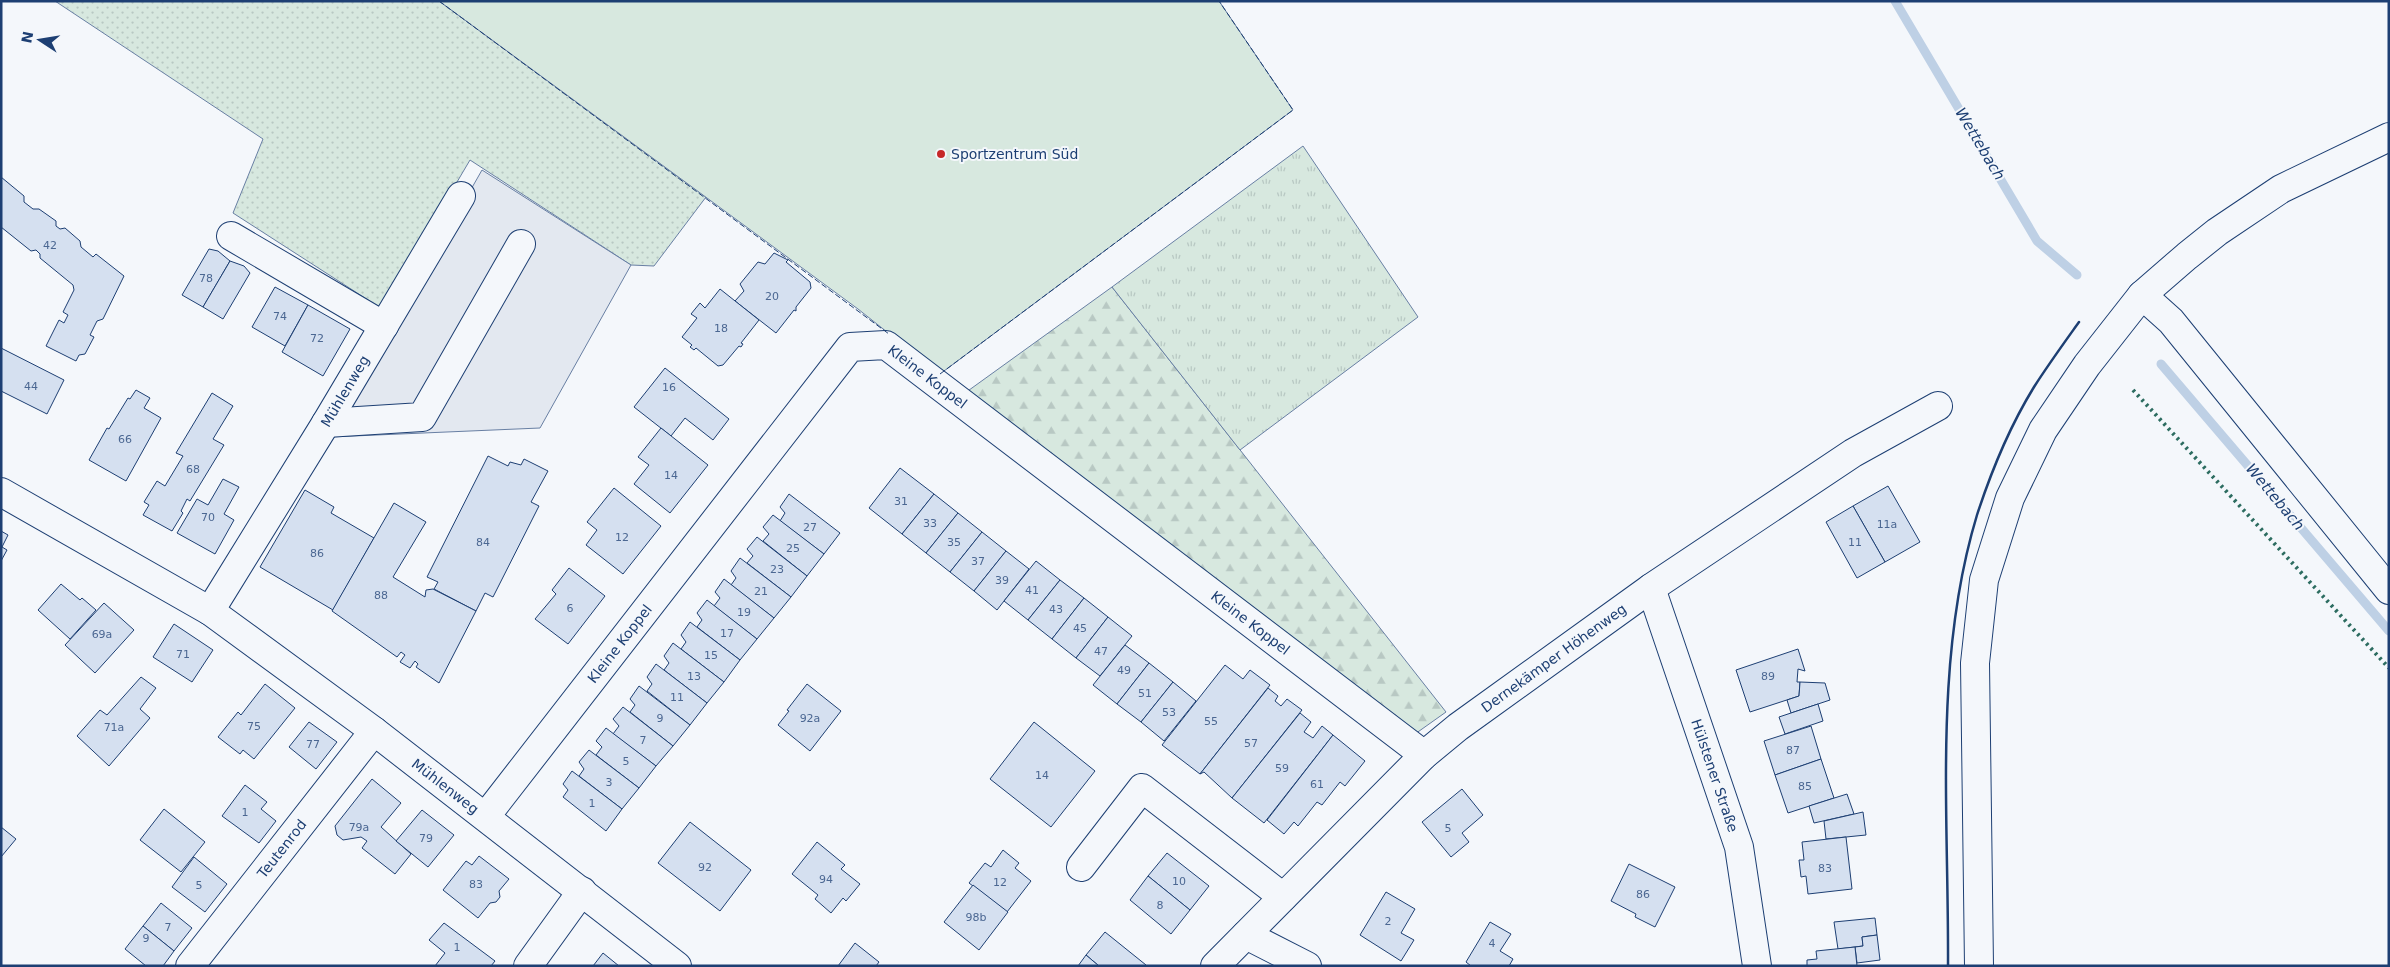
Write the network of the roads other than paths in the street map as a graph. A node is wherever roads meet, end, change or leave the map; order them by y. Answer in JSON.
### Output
{"nodes":[{"id":1,"x":2389,"y":136,"type":"edge"},
{"id":2,"x":461,"y":196,"type":"dead end"},
{"id":3,"x":231,"y":236,"type":"dead end"},
{"id":4,"x":521,"y":244,"type":"dead end"},
{"id":5,"x":2142,"y":295,"type":"junction"},
{"id":6,"x":384,"y":326,"type":"junction"},
{"id":7,"x":1938,"y":406,"type":"dead end"},
{"id":8,"x":326,"y":423,"type":"junction"},
{"id":9,"x":1,"y":492,"type":"edge"},
{"id":10,"x":1651,"y":588,"type":"junction"},
{"id":11,"x":2389,"y":590,"type":"edge"},
{"id":12,"x":210,"y":611,"type":"junction"},
{"id":13,"x":374,"y":731,"type":"junction"},
{"id":14,"x":1424,"y":755,"type":"junction"},
{"id":15,"x":486,"y":816,"type":"junction"},
{"id":16,"x":1081,"y":868,"type":"dead end"},
{"id":17,"x":582,"y":892,"type":"junction"},
{"id":18,"x":1283,"y":896,"type":"junction"},
{"id":19,"x":1246,"y":935,"type":"junction"},
{"id":20,"x":190,"y":966,"type":"edge"},
{"id":21,"x":528,"y":966,"type":"edge"},
{"id":22,"x":677,"y":966,"type":"edge"},
{"id":23,"x":1215,"y":966,"type":"edge"},
{"id":24,"x":1307,"y":966,"type":"edge"},
{"id":25,"x":1757,"y":966,"type":"edge"},
{"id":26,"x":1980,"y":966,"type":"edge"}],
"edges":[{"from":1,"to":5,"type":"street"},
{"from":2,"to":6,"type":"street","name":"Mühlenweg"},
{"from":3,"to":6,"type":"street"},
{"from":4,"to":8,"type":"street"},
{"from":5,"to":11,"type":"street"},
{"from":5,"to":26,"type":"street"},
{"from":6,"to":8,"type":"street","name":"Mühlenweg"},
{"from":7,"to":10,"type":"street","name":"Dernekämper Höhenweg"},
{"from":8,"to":12,"type":"street","name":"Mühlenweg"},
{"from":9,"to":12,"type":"street","name":"Mühlenweg"},
{"from":10,"to":14,"type":"street","name":"Dernekämper Höhenweg"},
{"from":10,"to":25,"type":"street","name":"Hülstener Straße"},
{"from":12,"to":13,"type":"street","name":"Mühlenweg"},
{"from":13,"to":15,"type":"street","name":"Mühlenweg"},
{"from":13,"to":20,"type":"street","name":"Teutenrod"},
{"from":14,"to":15,"type":"street","name":"Kleine Koppel"},
{"from":14,"to":18,"type":"street","name":"Dernekämper Höhenweg"},
{"from":15,"to":17,"type":"street","name":"Mühlenweg"},
{"from":16,"to":18,"type":"street"},
{"from":17,"to":21,"type":"street"},
{"from":17,"to":22,"type":"street","name":"Mühlenweg"},
{"from":18,"to":19,"type":"street","name":"Dernekämper Höhenweg"},
{"from":19,"to":23,"type":"street","name":"Dernekämper Höhenweg"},
{"from":19,"to":24,"type":"street"}]}
